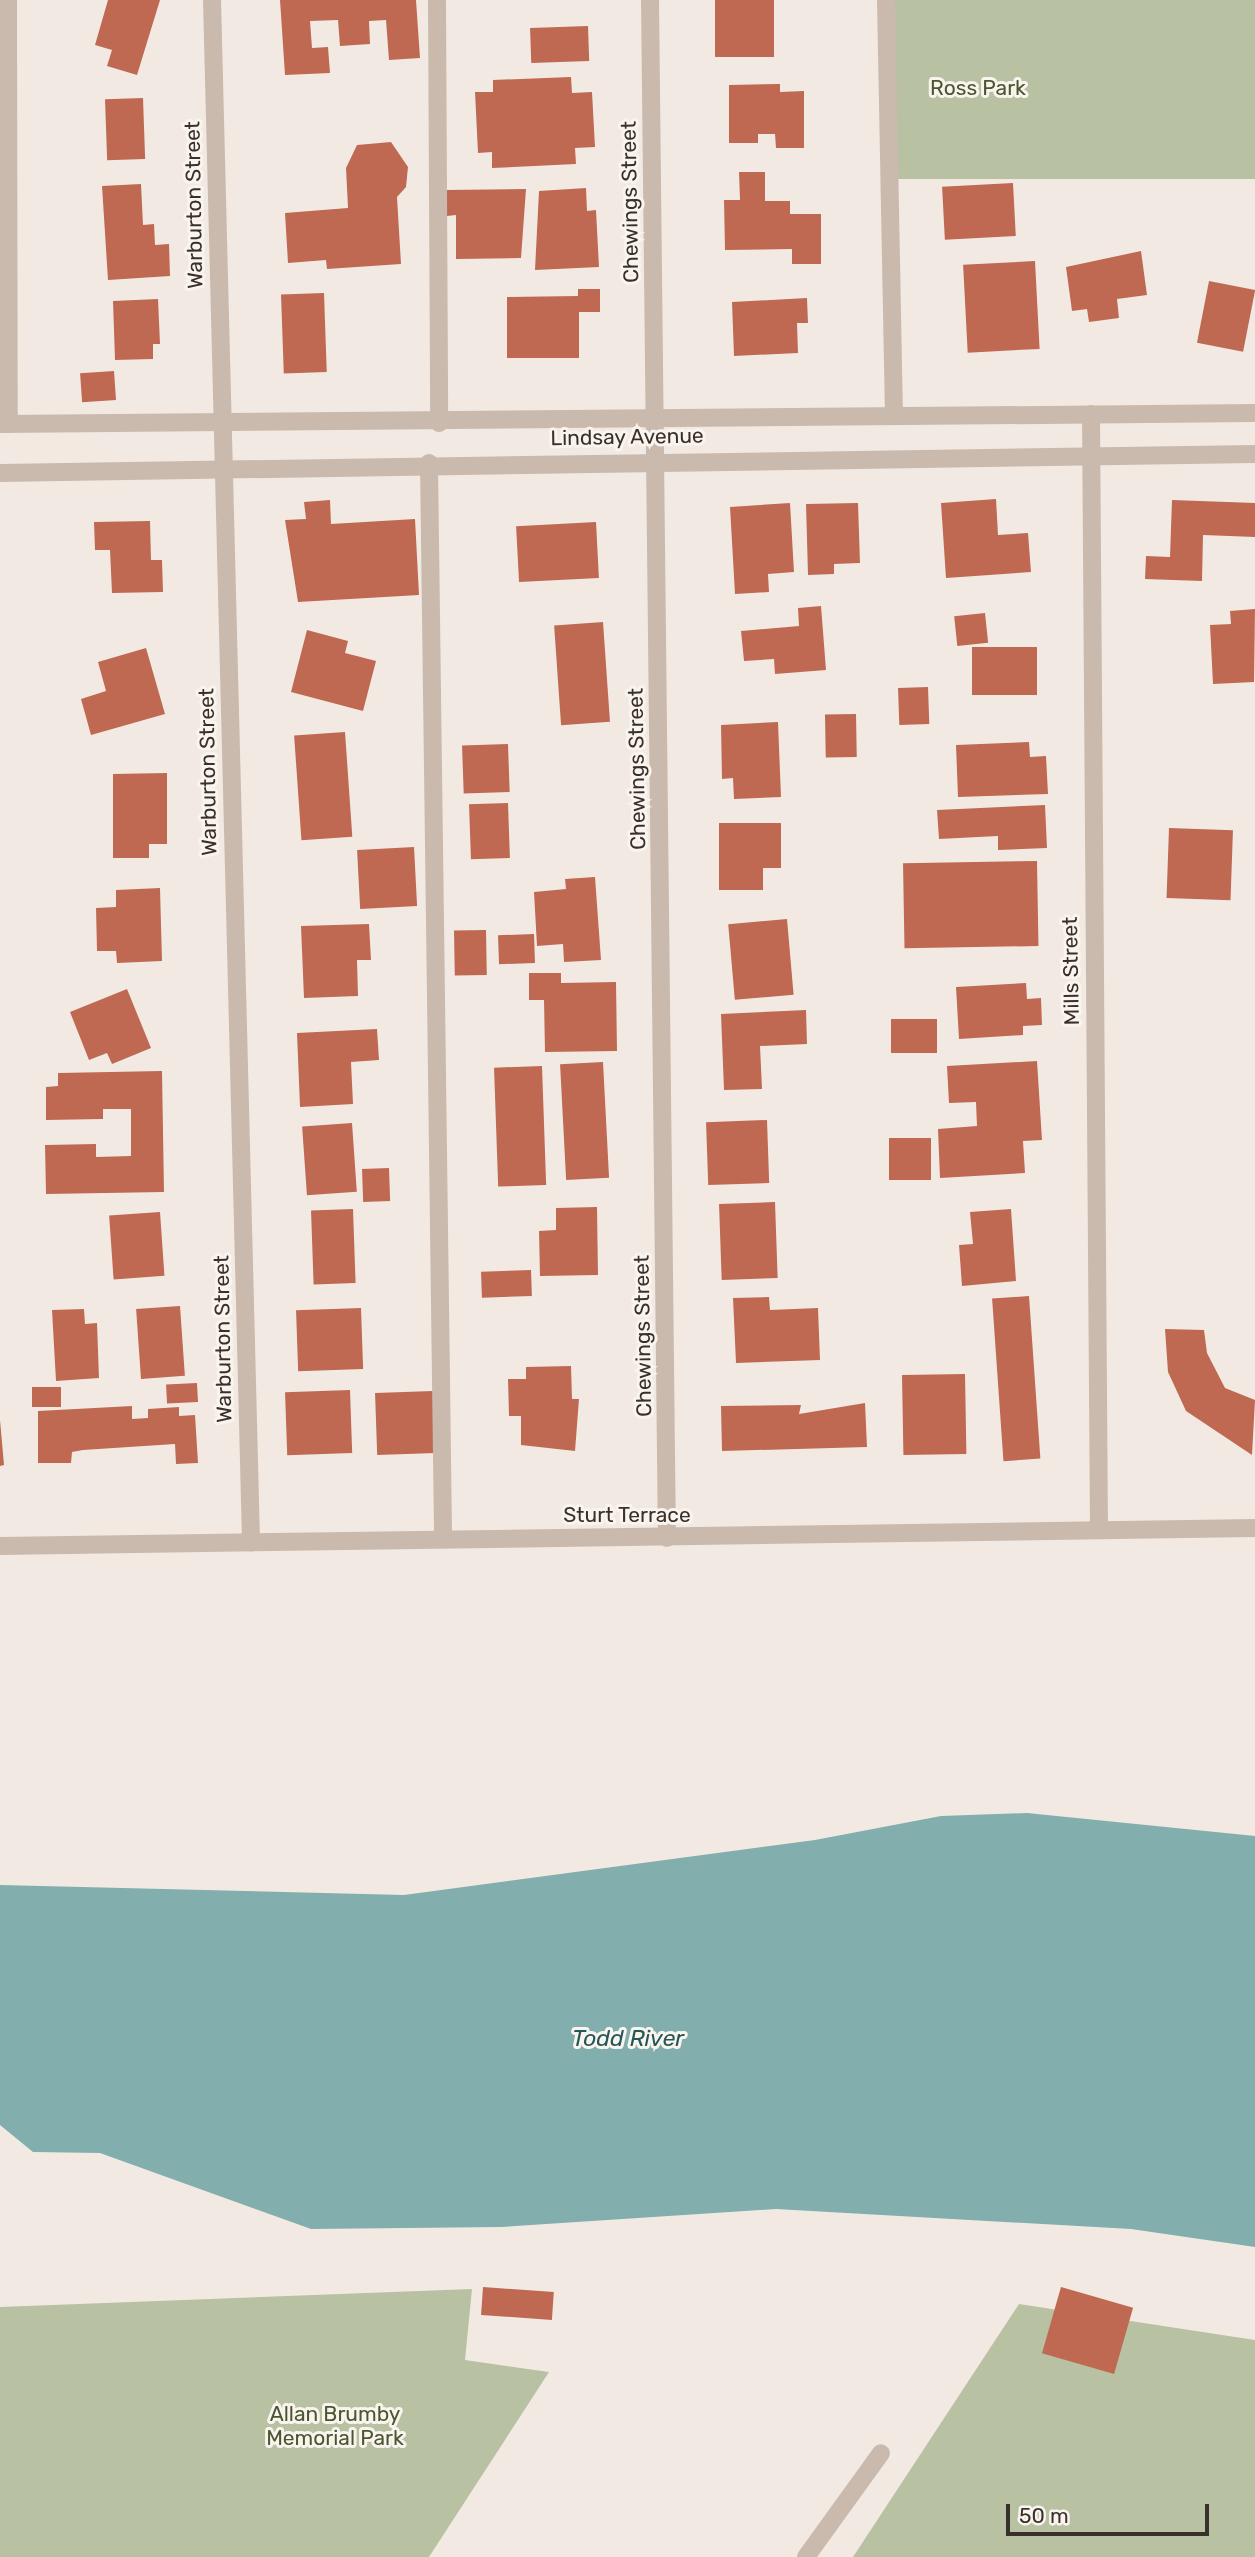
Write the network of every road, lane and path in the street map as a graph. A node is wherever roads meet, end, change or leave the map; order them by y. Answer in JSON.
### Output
{"nodes":[{"id":1,"x":8,"y":0,"type":"edge"},
{"id":2,"x":212,"y":0,"type":"edge"},
{"id":3,"x":437,"y":0,"type":"edge"},
{"id":4,"x":650,"y":0,"type":"edge"},
{"id":5,"x":886,"y":0,"type":"edge"},
{"id":6,"x":1255,"y":413,"type":"edge"},
{"id":7,"x":894,"y":414,"type":"junction"},
{"id":8,"x":1091,"y":414,"type":"junction"},
{"id":9,"x":656,"y":416,"type":"junction"},
{"id":10,"x":221,"y":423,"type":"junction"},
{"id":11,"x":439,"y":423,"type":"junction"},
{"id":12,"x":5,"y":424,"type":"edge"},
{"id":13,"x":1255,"y":454,"type":"edge"},
{"id":14,"x":1090,"y":455,"type":"junction"},
{"id":15,"x":657,"y":458,"type":"junction"},
{"id":16,"x":429,"y":463,"type":"junction"},
{"id":17,"x":223,"y":467,"type":"junction"},
{"id":18,"x":0,"y":473,"type":"edge"},
{"id":19,"x":1099,"y":1528,"type":"junction"},
{"id":20,"x":1255,"y":1528,"type":"edge"},
{"id":21,"x":667,"y":1538,"type":"junction"},
{"id":22,"x":443,"y":1539,"type":"junction"},
{"id":23,"x":251,"y":1543,"type":"junction"},
{"id":24,"x":0,"y":1546,"type":"edge"},
{"id":25,"x":880,"y":2453,"type":"dead end"},
{"id":26,"x":806,"y":2557,"type":"edge"}],
"edges":[{"from":1,"to":12,"type":"street"},
{"from":2,"to":10,"type":"street","name":"Warburton Street"},
{"from":3,"to":11,"type":"street"},
{"from":4,"to":9,"type":"street","name":"Chewings Street"},
{"from":5,"to":7,"type":"street"},
{"from":6,"to":8,"type":"street","name":"Lindsay Avenue"},
{"from":7,"to":8,"type":"street","name":"Lindsay Avenue"},
{"from":7,"to":9,"type":"street","name":"Lindsay Avenue"},
{"from":8,"to":14,"type":"street","name":"Mills Street"},
{"from":9,"to":11,"type":"street","name":"Lindsay Avenue"},
{"from":9,"to":15,"type":"street","name":"Chewings Street"},
{"from":10,"to":11,"type":"street","name":"Lindsay Avenue"},
{"from":10,"to":12,"type":"street","name":"Lindsay Avenue"},
{"from":10,"to":17,"type":"street","name":"Warburton Street"},
{"from":13,"to":14,"type":"street","name":"Lindsay Avenue"},
{"from":14,"to":15,"type":"street","name":"Lindsay Avenue"},
{"from":14,"to":19,"type":"street","name":"Mills Street"},
{"from":15,"to":16,"type":"street","name":"Lindsay Avenue"},
{"from":15,"to":21,"type":"street","name":"Chewings Street"},
{"from":16,"to":17,"type":"street","name":"Lindsay Avenue"},
{"from":16,"to":22,"type":"street"},
{"from":17,"to":18,"type":"street","name":"Lindsay Avenue"},
{"from":17,"to":23,"type":"street","name":"Warburton Street"},
{"from":19,"to":20,"type":"street","name":"Sturt Terrace"},
{"from":19,"to":21,"type":"street","name":"Sturt Terrace"},
{"from":21,"to":22,"type":"street","name":"Sturt Terrace"},
{"from":22,"to":23,"type":"street","name":"Sturt Terrace"},
{"from":23,"to":24,"type":"street","name":"Sturt Terrace"},
{"from":25,"to":26,"type":"street"}]}
